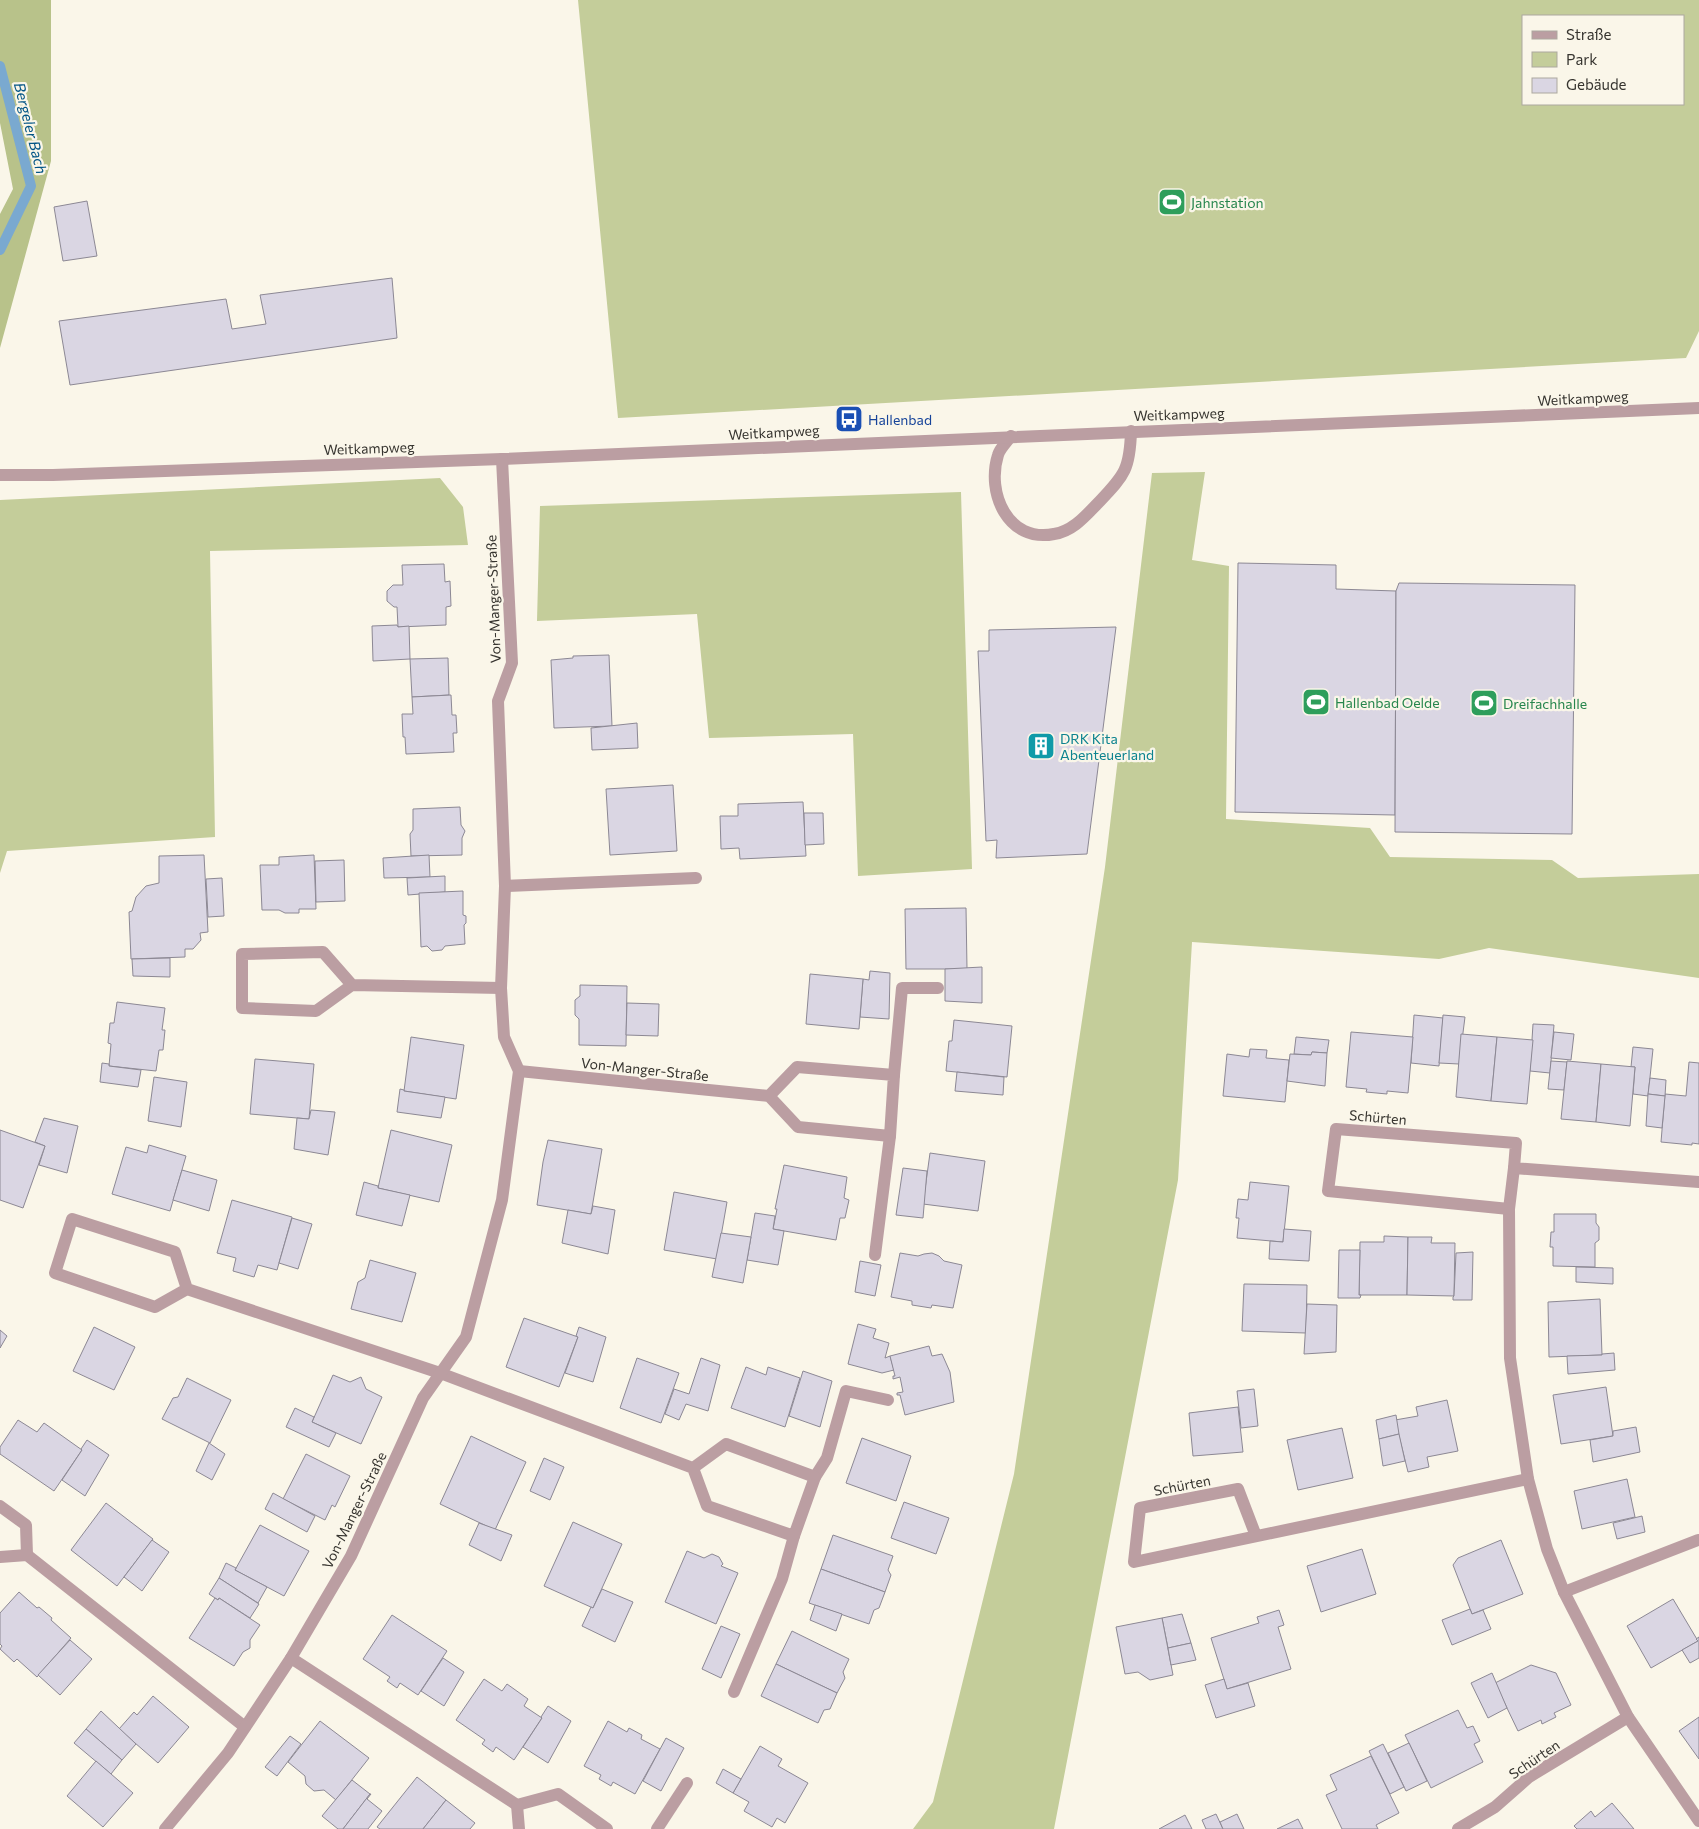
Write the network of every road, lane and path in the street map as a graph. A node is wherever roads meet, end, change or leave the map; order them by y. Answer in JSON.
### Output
{"nodes":[{"id":1,"x":1699,"y":408,"type":"edge"},
{"id":2,"x":1130,"y":431,"type":"junction"},
{"id":3,"x":1011,"y":436,"type":"junction"},
{"id":4,"x":502,"y":458,"type":"junction"},
{"id":5,"x":0,"y":474,"type":"edge"},
{"id":6,"x":696,"y":878,"type":"dead end"},
{"id":7,"x":505,"y":886,"type":"junction"},
{"id":8,"x":352,"y":985,"type":"junction"},
{"id":9,"x":501,"y":988,"type":"junction"},
{"id":10,"x":938,"y":988,"type":"dead end"},
{"id":11,"x":519,"y":1071,"type":"junction"},
{"id":12,"x":894,"y":1075,"type":"junction"},
{"id":13,"x":769,"y":1096,"type":"junction"},
{"id":14,"x":890,"y":1136,"type":"junction"},
{"id":15,"x":1514,"y":1168,"type":"junction"},
{"id":16,"x":1699,"y":1182,"type":"edge"},
{"id":17,"x":1509,"y":1209,"type":"junction"},
{"id":18,"x":875,"y":1254,"type":"dead end"},
{"id":19,"x":187,"y":1288,"type":"junction"},
{"id":20,"x":440,"y":1373,"type":"junction"},
{"id":21,"x":888,"y":1400,"type":"dead end"},
{"id":22,"x":693,"y":1468,"type":"junction"},
{"id":23,"x":815,"y":1477,"type":"junction"},
{"id":24,"x":1528,"y":1479,"type":"junction"},
{"id":25,"x":0,"y":1506,"type":"edge"},
{"id":26,"x":794,"y":1536,"type":"junction"},
{"id":27,"x":1256,"y":1536,"type":"junction"},
{"id":28,"x":1698,"y":1540,"type":"edge"},
{"id":29,"x":27,"y":1555,"type":"junction"},
{"id":30,"x":0,"y":1557,"type":"edge"},
{"id":31,"x":1564,"y":1592,"type":"junction"},
{"id":32,"x":291,"y":1658,"type":"junction"},
{"id":33,"x":734,"y":1692,"type":"dead end"},
{"id":34,"x":1628,"y":1718,"type":"junction"},
{"id":35,"x":245,"y":1727,"type":"junction"},
{"id":36,"x":687,"y":1783,"type":"dead end"},
{"id":37,"x":517,"y":1805,"type":"junction"},
{"id":38,"x":1699,"y":1821,"type":"edge"},
{"id":39,"x":165,"y":1829,"type":"edge"},
{"id":40,"x":519,"y":1829,"type":"edge"},
{"id":41,"x":607,"y":1829,"type":"edge"},
{"id":42,"x":657,"y":1829,"type":"edge"},
{"id":43,"x":1458,"y":1829,"type":"edge"}],
"edges":[{"from":1,"to":2,"type":"street","name":"Weitkampweg"},
{"from":2,"to":3,"type":"street","name":"Weitkampweg"},
{"from":2,"to":3,"type":"street"},
{"from":3,"to":4,"type":"street","name":"Weitkampweg"},
{"from":4,"to":5,"type":"street","name":"Weitkampweg"},
{"from":4,"to":7,"type":"street","name":"Von-Manger-Straße"},
{"from":6,"to":7,"type":"street"},
{"from":7,"to":9,"type":"street","name":"Von-Manger-Straße"},
{"from":8,"to":8,"type":"street"},
{"from":8,"to":9,"type":"street"},
{"from":9,"to":11,"type":"street","name":"Von-Manger-Straße"},
{"from":10,"to":12,"type":"street"},
{"from":11,"to":13,"type":"street","name":"Von-Manger-Straße"},
{"from":11,"to":20,"type":"street","name":"Von-Manger-Straße"},
{"from":12,"to":13,"type":"street"},
{"from":12,"to":14,"type":"street"},
{"from":13,"to":14,"type":"street"},
{"from":14,"to":18,"type":"street"},
{"from":15,"to":16,"type":"street"},
{"from":15,"to":17,"type":"street","name":"Schürten"},
{"from":15,"to":17,"type":"street","name":"Schürten"},
{"from":17,"to":24,"type":"street","name":"Schürten"},
{"from":19,"to":19,"type":"street"},
{"from":19,"to":20,"type":"street"},
{"from":20,"to":22,"type":"street"},
{"from":20,"to":32,"type":"street","name":"Von-Manger-Straße"},
{"from":21,"to":23,"type":"street"},
{"from":22,"to":23,"type":"street"},
{"from":22,"to":26,"type":"street"},
{"from":23,"to":26,"type":"street"},
{"from":24,"to":27,"type":"street","name":"Schürten"},
{"from":24,"to":31,"type":"street","name":"Schürten"},
{"from":25,"to":29,"type":"street"},
{"from":26,"to":33,"type":"street"},
{"from":27,"to":27,"type":"street","name":"Schürten"},
{"from":28,"to":31,"type":"street"},
{"from":29,"to":30,"type":"street"},
{"from":29,"to":35,"type":"street"},
{"from":31,"to":34,"type":"street","name":"Schürten"},
{"from":32,"to":35,"type":"street","name":"Von-Manger-Straße"},
{"from":32,"to":37,"type":"street"},
{"from":34,"to":38,"type":"street","name":"Schürten"},
{"from":34,"to":43,"type":"street","name":"Schürten"},
{"from":35,"to":39,"type":"street","name":"Von-Manger-Straße"},
{"from":36,"to":42,"type":"street"},
{"from":37,"to":40,"type":"street"},
{"from":37,"to":41,"type":"street"}]}
